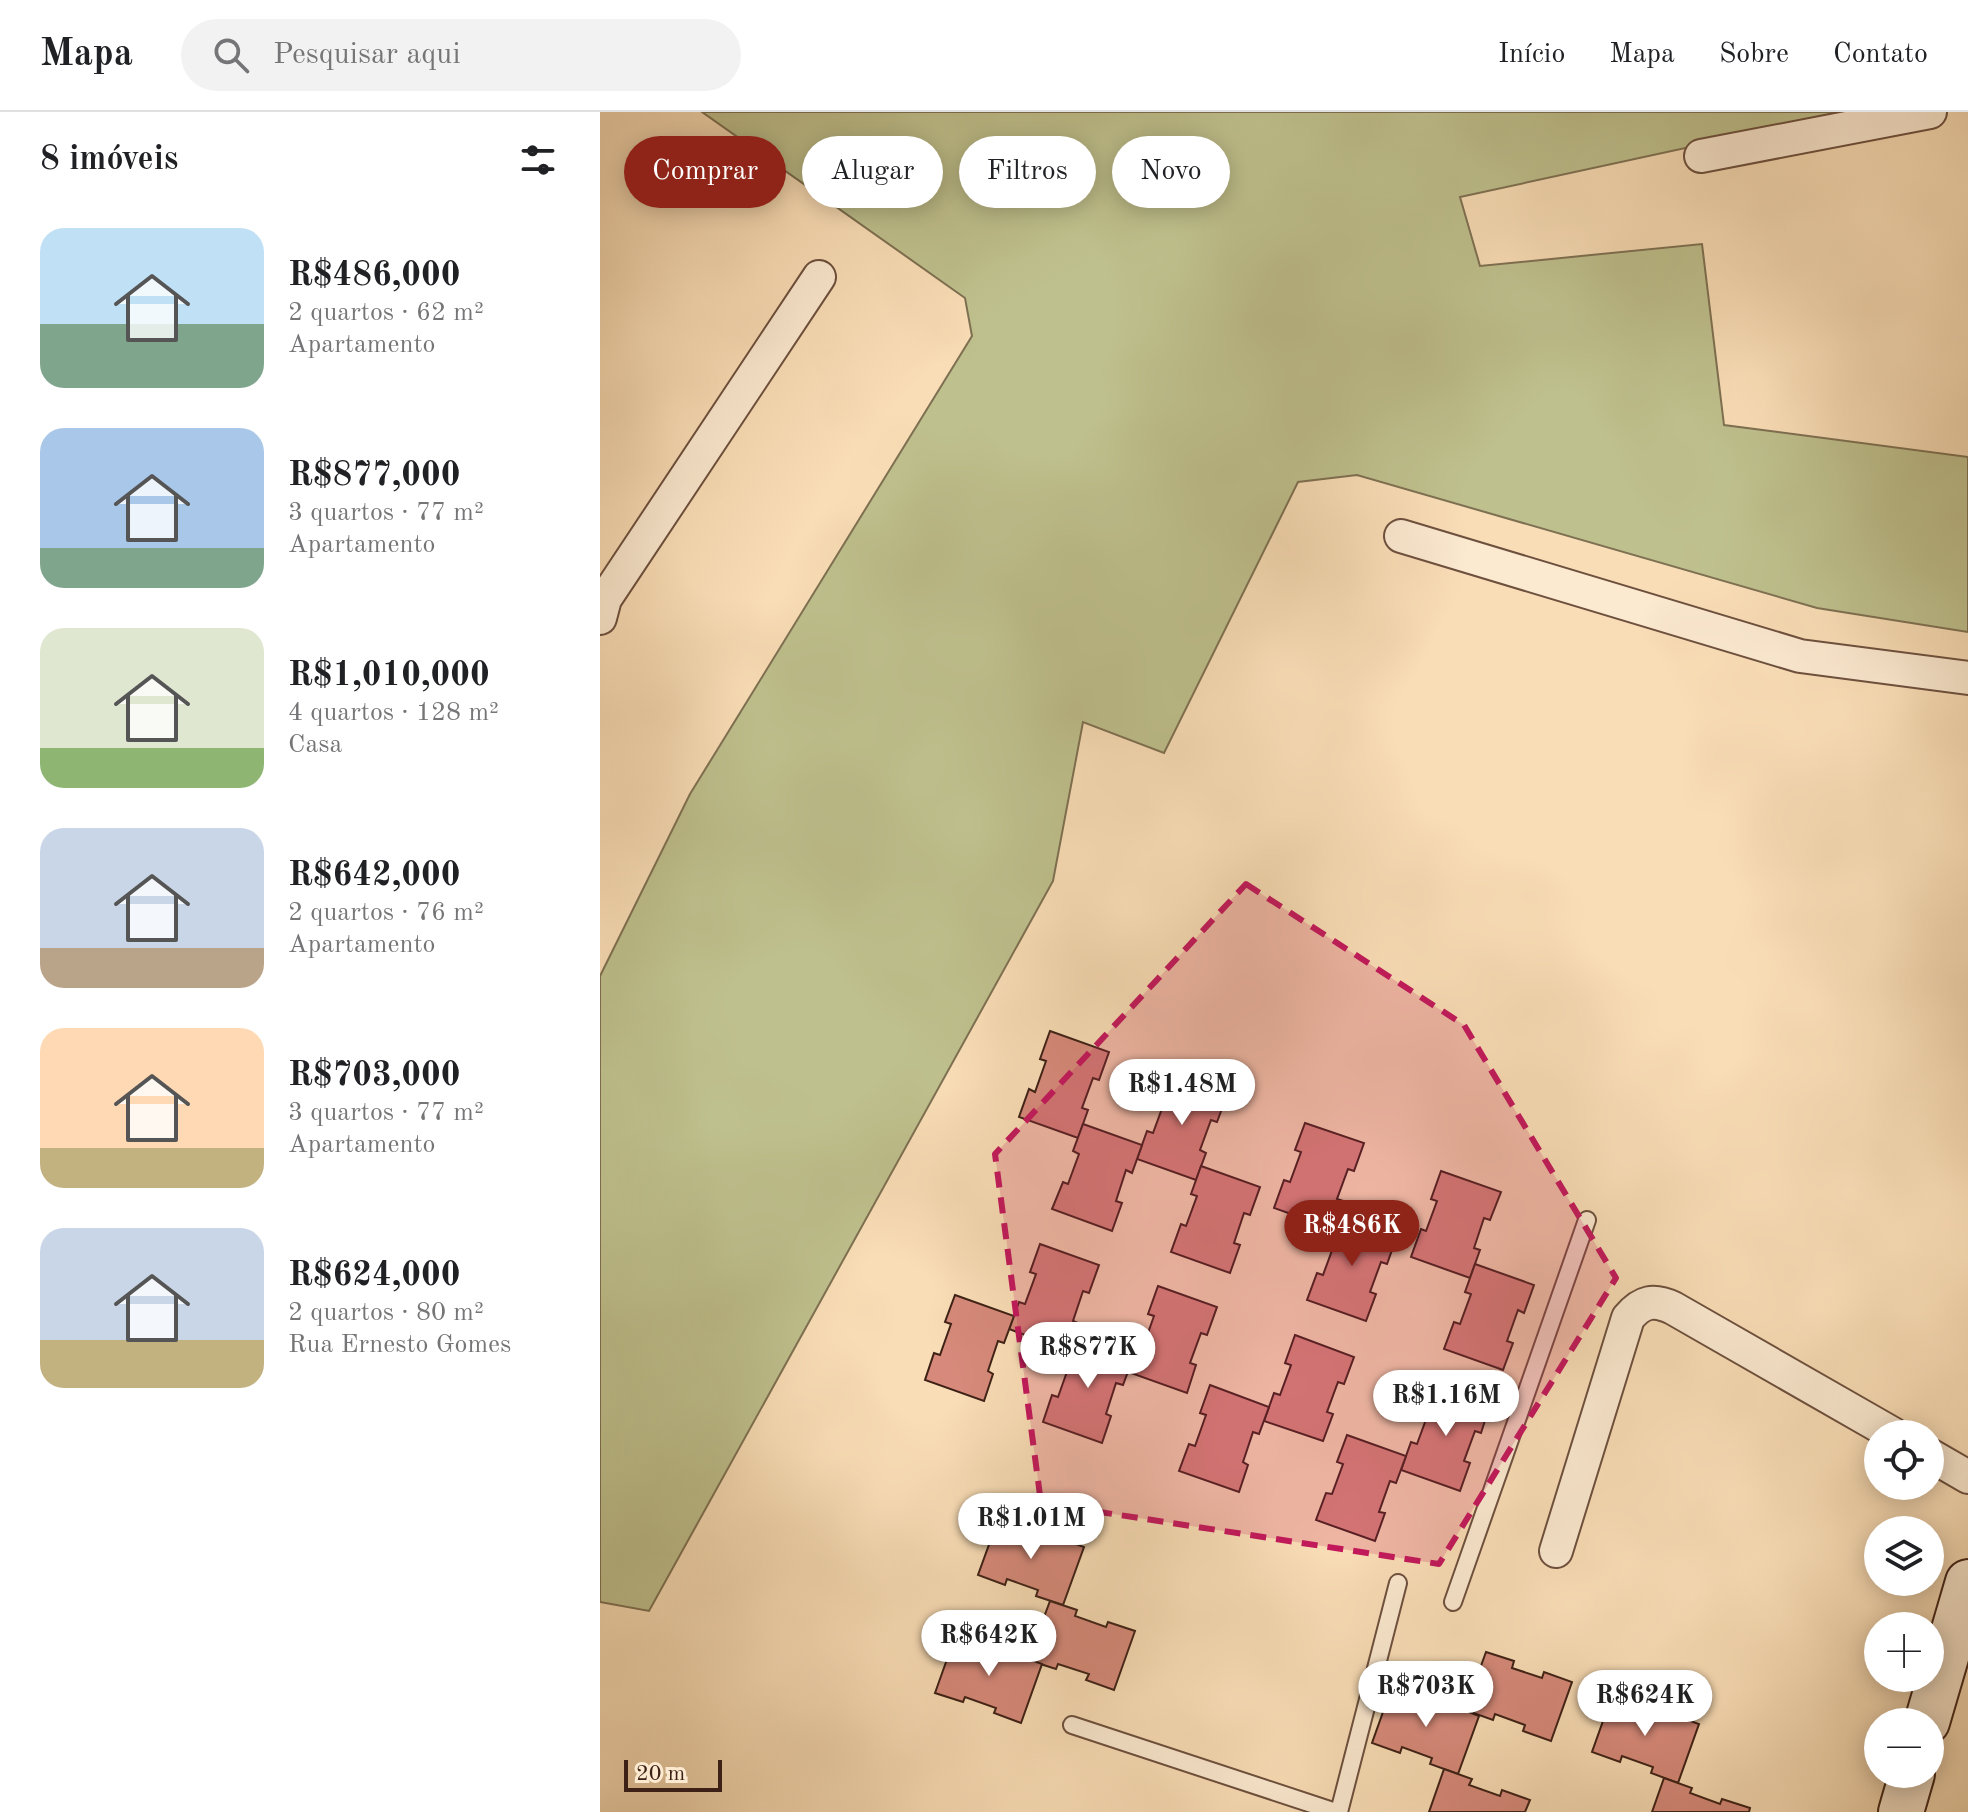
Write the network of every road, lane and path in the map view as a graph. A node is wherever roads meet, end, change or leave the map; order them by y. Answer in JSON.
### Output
{"nodes":[{"id":1,"x":1930,"y":112,"type":"edge"},
{"id":2,"x":1701,"y":156,"type":"dead end"},
{"id":3,"x":819,"y":277,"type":"dead end"},
{"id":4,"x":1401,"y":536,"type":"dead end"},
{"id":5,"x":602,"y":607,"type":"edge"},
{"id":6,"x":1968,"y":678,"type":"edge"},
{"id":7,"x":1587,"y":1220,"type":"dead end"},
{"id":8,"x":1869,"y":1420,"type":"edge"},
{"id":9,"x":1944,"y":1463,"type":"edge"},
{"id":10,"x":1968,"y":1477,"type":"edge"},
{"id":11,"x":1556,"y":1551,"type":"dead end"},
{"id":12,"x":1398,"y":1583,"type":"dead end"},
{"id":13,"x":1966,"y":1597,"type":"edge"},
{"id":14,"x":1453,"y":1602,"type":"dead end"},
{"id":15,"x":1931,"y":1708,"type":"edge"},
{"id":16,"x":1072,"y":1725,"type":"dead end"},
{"id":17,"x":1908,"y":1788,"type":"edge"},
{"id":18,"x":1338,"y":1812,"type":"edge"},
{"id":19,"x":1901,"y":1812,"type":"edge"}],
"edges":[{"from":1,"to":2,"type":"street"},
{"from":3,"to":5,"type":"street"},
{"from":4,"to":6,"type":"street"},
{"from":7,"to":14,"type":"lane"},
{"from":8,"to":11,"type":"street"},
{"from":9,"to":10,"type":"street"},
{"from":12,"to":18,"type":"lane"},
{"from":13,"to":15,"type":"main road"},
{"from":16,"to":18,"type":"lane"},
{"from":17,"to":19,"type":"main road"}]}
